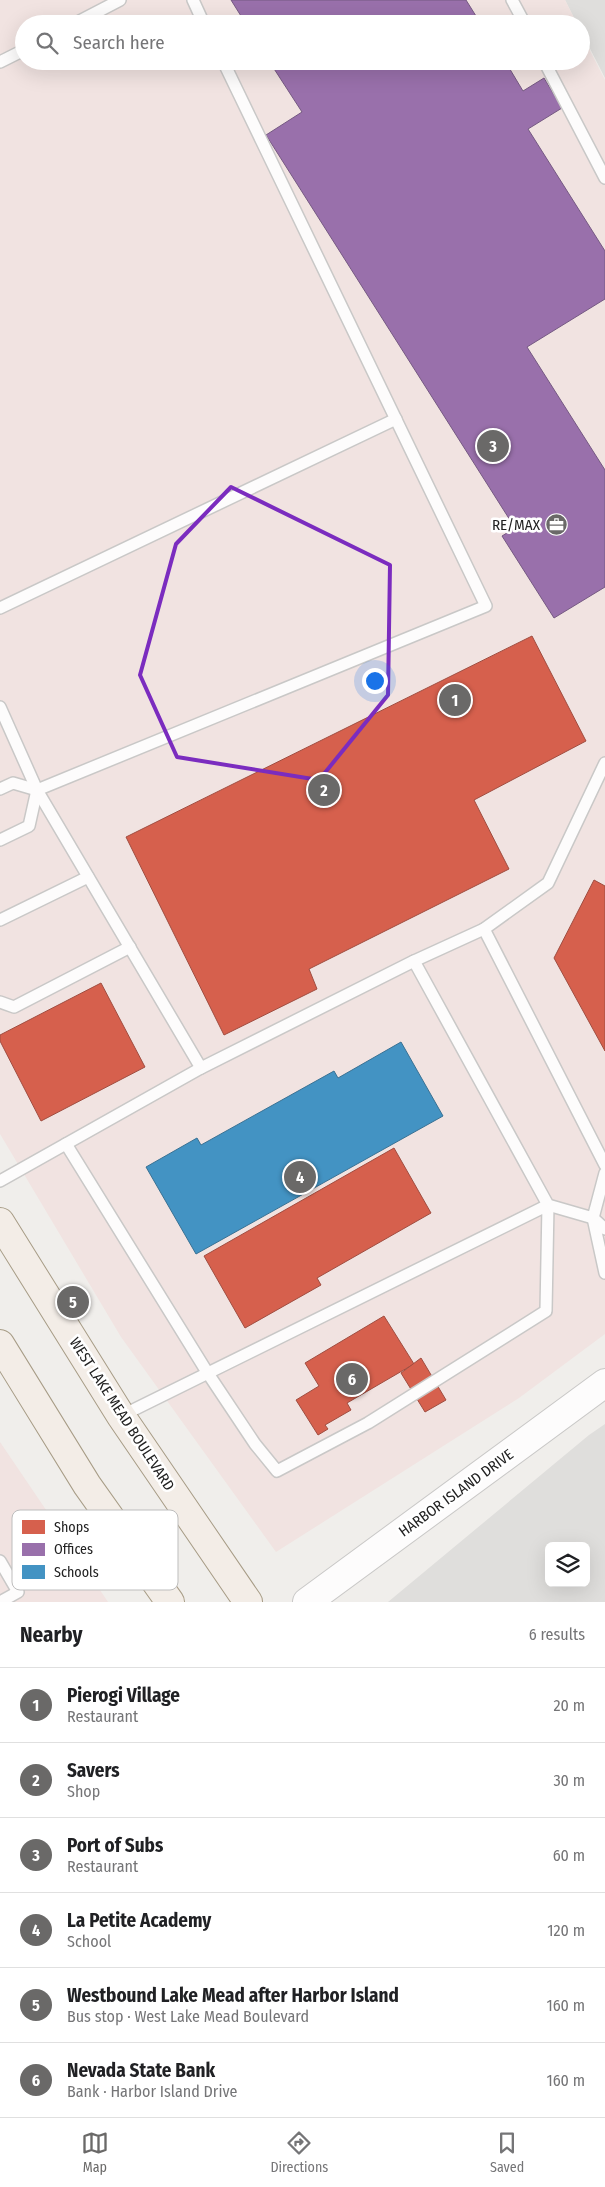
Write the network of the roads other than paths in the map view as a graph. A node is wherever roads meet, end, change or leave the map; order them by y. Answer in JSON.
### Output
{"nodes":[{"id":1,"x":120,"y":0,"type":"edge"},
{"id":2,"x":193,"y":0,"type":"edge"},
{"id":3,"x":512,"y":0,"type":"edge"},
{"id":4,"x":91,"y":15,"type":"edge"},
{"id":5,"x":200,"y":15,"type":"edge"},
{"id":6,"x":520,"y":15,"type":"edge"},
{"id":7,"x":15,"y":54,"type":"edge"},
{"id":8,"x":0,"y":62,"type":"edge"},
{"id":9,"x":226,"y":70,"type":"edge"},
{"id":10,"x":549,"y":70,"type":"edge"},
{"id":11,"x":605,"y":178,"type":"edge"},
{"id":12,"x":396,"y":419,"type":"junction"},
{"id":13,"x":0,"y":608,"type":"edge"},
{"id":14,"x":0,"y":707,"type":"edge"},
{"id":15,"x":605,"y":763,"type":"edge"},
{"id":16,"x":0,"y":789,"type":"edge"},
{"id":17,"x":37,"y":790,"type":"junction"},
{"id":18,"x":0,"y":840,"type":"edge"},
{"id":19,"x":88,"y":876,"type":"junction"},
{"id":20,"x":0,"y":920,"type":"edge"},
{"id":21,"x":484,"y":929,"type":"junction"},
{"id":22,"x":130,"y":947,"type":"junction"},
{"id":23,"x":414,"y":961,"type":"junction"},
{"id":24,"x":0,"y":1002,"type":"edge"},
{"id":25,"x":201,"y":1068,"type":"junction"},
{"id":26,"x":66,"y":1144,"type":"junction"},
{"id":27,"x":605,"y":1165,"type":"edge"},
{"id":28,"x":605,"y":1173,"type":"edge"},
{"id":29,"x":0,"y":1181,"type":"edge"},
{"id":30,"x":548,"y":1205,"type":"junction"},
{"id":31,"x":593,"y":1218,"type":"junction"},
{"id":32,"x":0,"y":1222,"type":"edge"},
{"id":33,"x":605,"y":1229,"type":"edge"},
{"id":34,"x":605,"y":1273,"type":"edge"},
{"id":35,"x":0,"y":1344,"type":"edge"},
{"id":36,"x":207,"y":1372,"type":"junction"},
{"id":37,"x":605,"y":1384,"type":"edge"},
{"id":38,"x":121,"y":1416,"type":"junction"},
{"id":39,"x":105,"y":1510,"type":"edge"},
{"id":40,"x":0,"y":1561,"type":"edge"},
{"id":41,"x":12,"y":1582,"type":"edge"},
{"id":42,"x":17,"y":1590,"type":"edge"},
{"id":43,"x":161,"y":1590,"type":"edge"},
{"id":44,"x":0,"y":1602,"type":"edge"},
{"id":45,"x":170,"y":1602,"type":"edge"},
{"id":46,"x":248,"y":1602,"type":"edge"},
{"id":47,"x":308,"y":1602,"type":"edge"}],
"edges":[{"from":1,"to":4,"type":"lane"},
{"from":2,"to":5,"type":"lane"},
{"from":3,"to":6,"type":"lane"},
{"from":7,"to":8,"type":"lane"},
{"from":9,"to":12,"type":"lane"},
{"from":10,"to":11,"type":"lane"},
{"from":12,"to":13,"type":"lane"},
{"from":12,"to":17,"type":"lane"},
{"from":14,"to":17,"type":"lane"},
{"from":15,"to":21,"type":"lane"},
{"from":16,"to":17,"type":"lane"},
{"from":17,"to":18,"type":"lane"},
{"from":17,"to":19,"type":"lane"},
{"from":19,"to":20,"type":"lane"},
{"from":19,"to":22,"type":"lane"},
{"from":21,"to":23,"type":"lane"},
{"from":21,"to":27,"type":"lane"},
{"from":22,"to":24,"type":"lane"},
{"from":22,"to":25,"type":"lane"},
{"from":23,"to":25,"type":"lane"},
{"from":23,"to":30,"type":"lane"},
{"from":25,"to":26,"type":"lane"},
{"from":26,"to":29,"type":"lane"},
{"from":26,"to":36,"type":"lane"},
{"from":28,"to":31,"type":"lane"},
{"from":30,"to":31,"type":"lane"},
{"from":30,"to":36,"type":"lane"},
{"from":30,"to":36,"type":"lane"},
{"from":31,"to":33,"type":"lane"},
{"from":31,"to":34,"type":"lane"},
{"from":32,"to":38,"type":"main road","name":"WEST LAKE MEAD BOULEVARD"},
{"from":35,"to":39,"type":"main road"},
{"from":36,"to":38,"type":"lane"},
{"from":37,"to":47,"type":"street","name":"HARBOR ISLAND DRIVE"},
{"from":38,"to":46,"type":"main road","name":"WEST LAKE MEAD BOULEVARD"},
{"from":40,"to":41,"type":"lane"},
{"from":42,"to":44,"type":"lane"},
{"from":43,"to":45,"type":"main road"}]}
